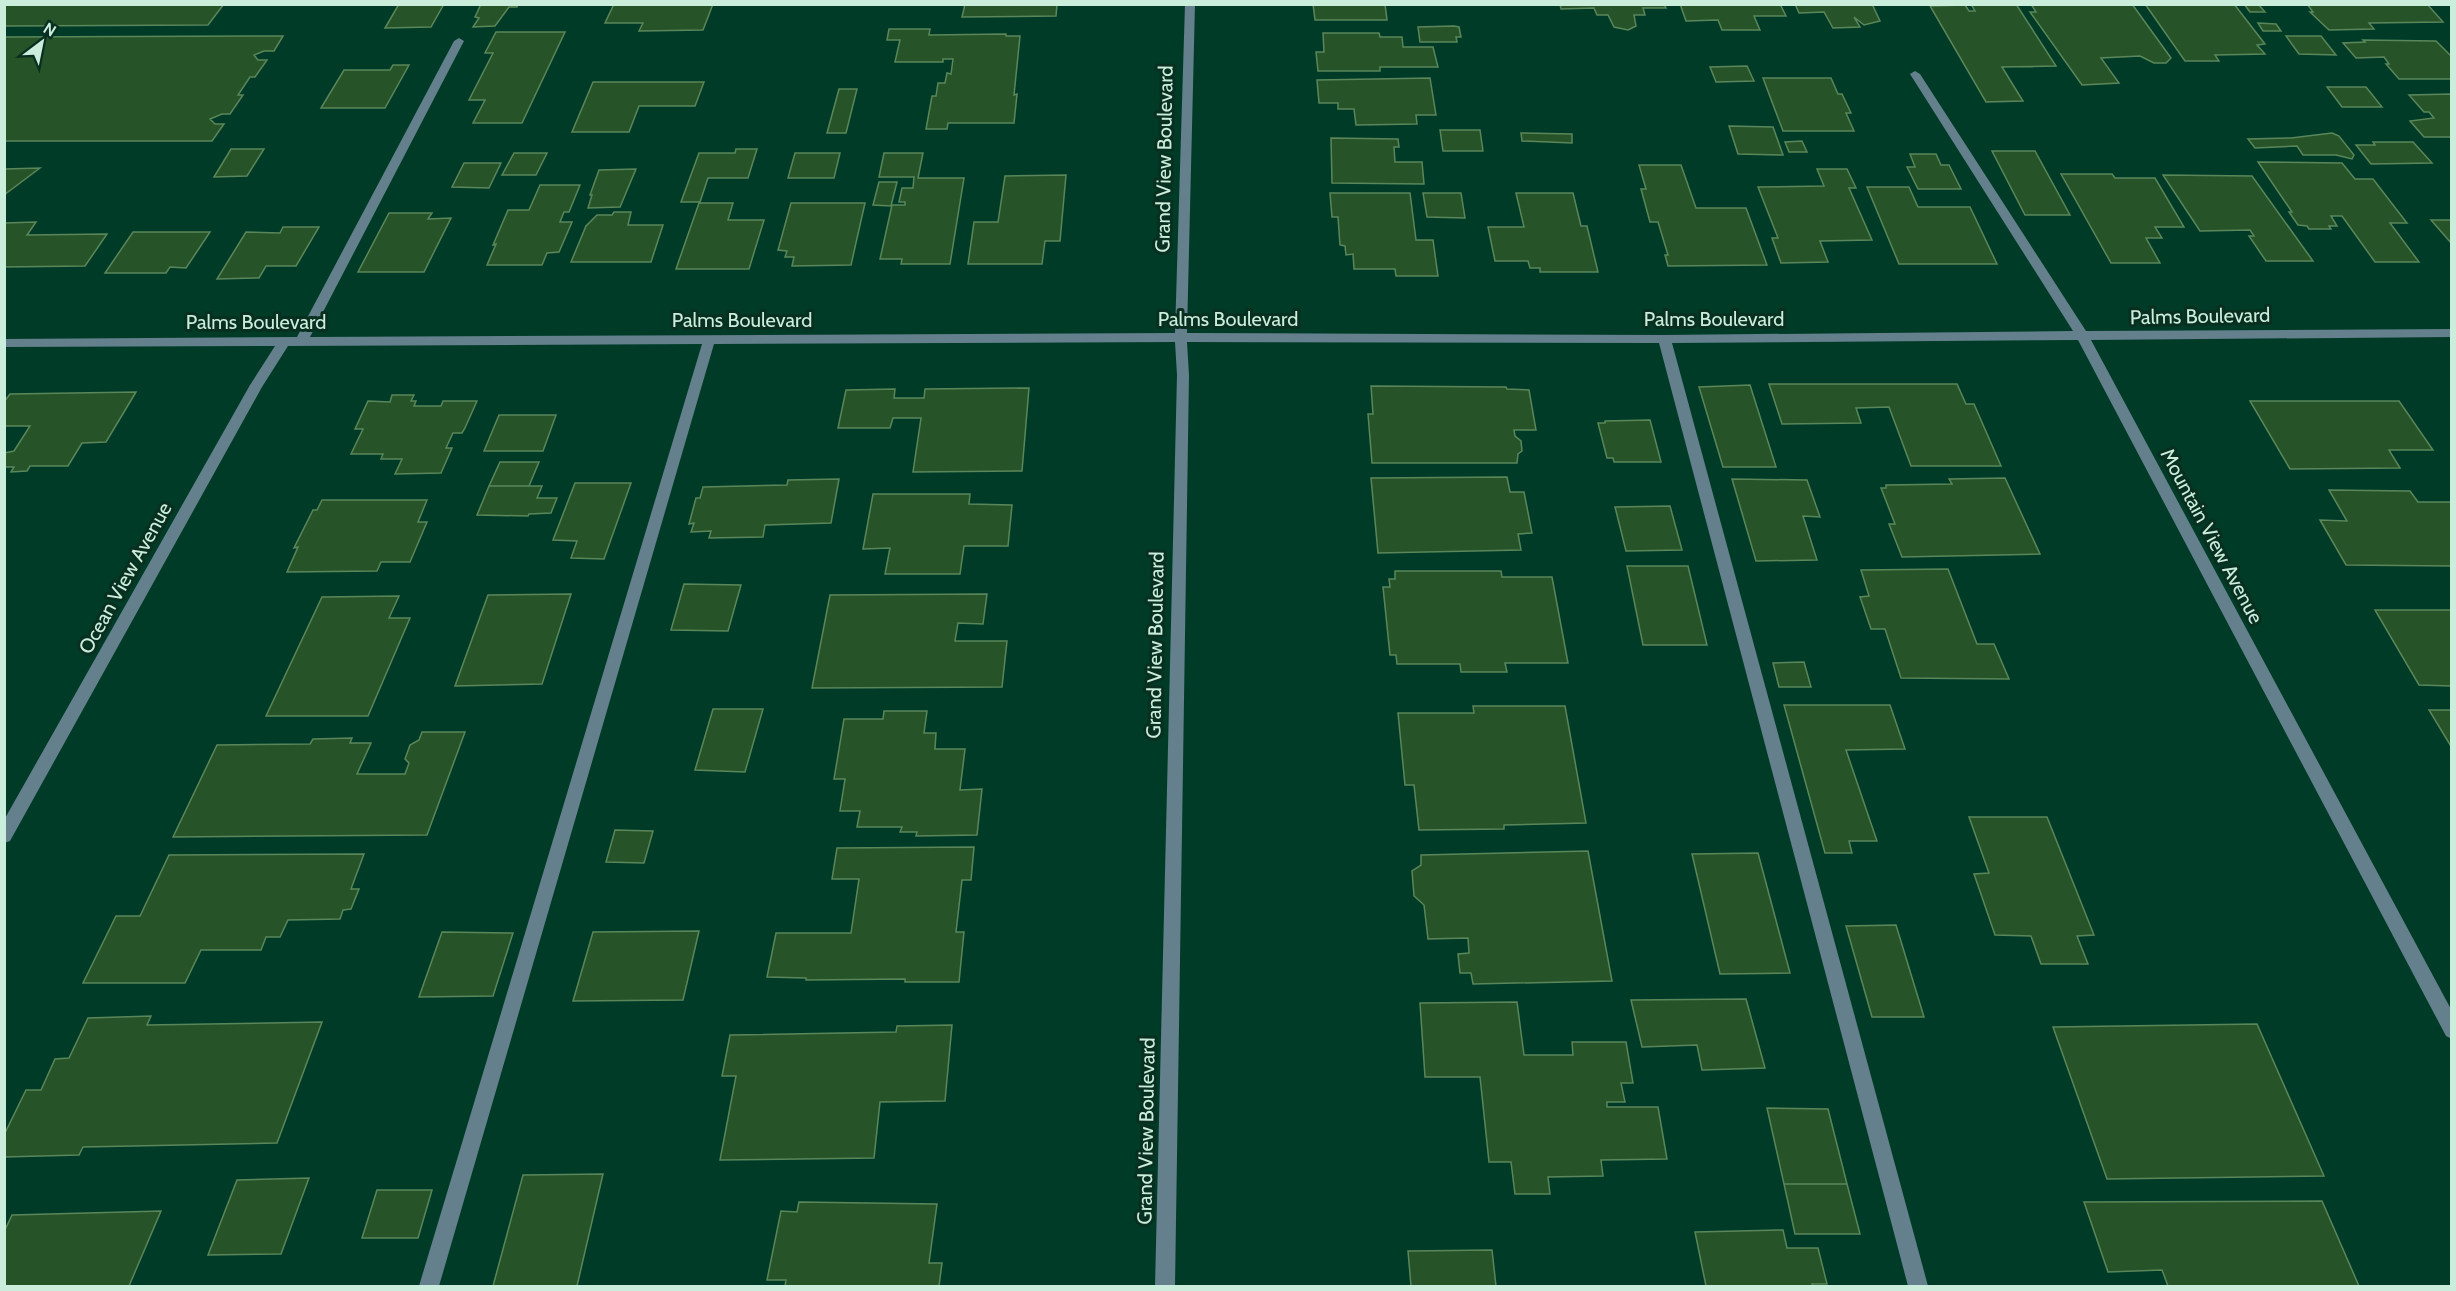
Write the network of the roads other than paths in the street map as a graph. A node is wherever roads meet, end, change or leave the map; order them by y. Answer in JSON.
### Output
{"nodes":[{"id":1,"x":1190,"y":4,"type":"edge"},
{"id":2,"x":459,"y":41,"type":"dead end"},
{"id":3,"x":1915,"y":74,"type":"dead end"},
{"id":4,"x":2451,"y":333,"type":"edge"},
{"id":5,"x":2083,"y":337,"type":"junction"},
{"id":6,"x":1181,"y":339,"type":"junction"},
{"id":7,"x":1664,"y":339,"type":"junction"},
{"id":8,"x":709,"y":340,"type":"junction"},
{"id":9,"x":284,"y":342,"type":"junction"},
{"id":10,"x":301,"y":342,"type":"junction"},
{"id":11,"x":4,"y":343,"type":"edge"},
{"id":12,"x":4,"y":836,"type":"edge"},
{"id":13,"x":2451,"y":1030,"type":"edge"},
{"id":14,"x":429,"y":1287,"type":"edge"},
{"id":15,"x":1165,"y":1287,"type":"edge"},
{"id":16,"x":1918,"y":1287,"type":"edge"}],
"edges":[{"from":1,"to":6,"type":"street","name":"Grand View Boulevard"},
{"from":2,"to":10,"type":"street"},
{"from":3,"to":5,"type":"street","name":"Mountain View Avenue"},
{"from":4,"to":5,"type":"street","name":"Palms Boulevard"},
{"from":5,"to":7,"type":"street","name":"Palms Boulevard"},
{"from":5,"to":13,"type":"street","name":"Mountain View Avenue"},
{"from":6,"to":7,"type":"street","name":"Palms Boulevard"},
{"from":6,"to":8,"type":"street","name":"Palms Boulevard"},
{"from":6,"to":15,"type":"street","name":"Grand View Boulevard"},
{"from":7,"to":16,"type":"street"},
{"from":8,"to":10,"type":"street","name":"Palms Boulevard"},
{"from":8,"to":14,"type":"street"},
{"from":9,"to":10,"type":"street","name":"Palms Boulevard"},
{"from":9,"to":11,"type":"street","name":"Palms Boulevard"},
{"from":9,"to":12,"type":"street","name":"Ocean View Avenue"}]}
